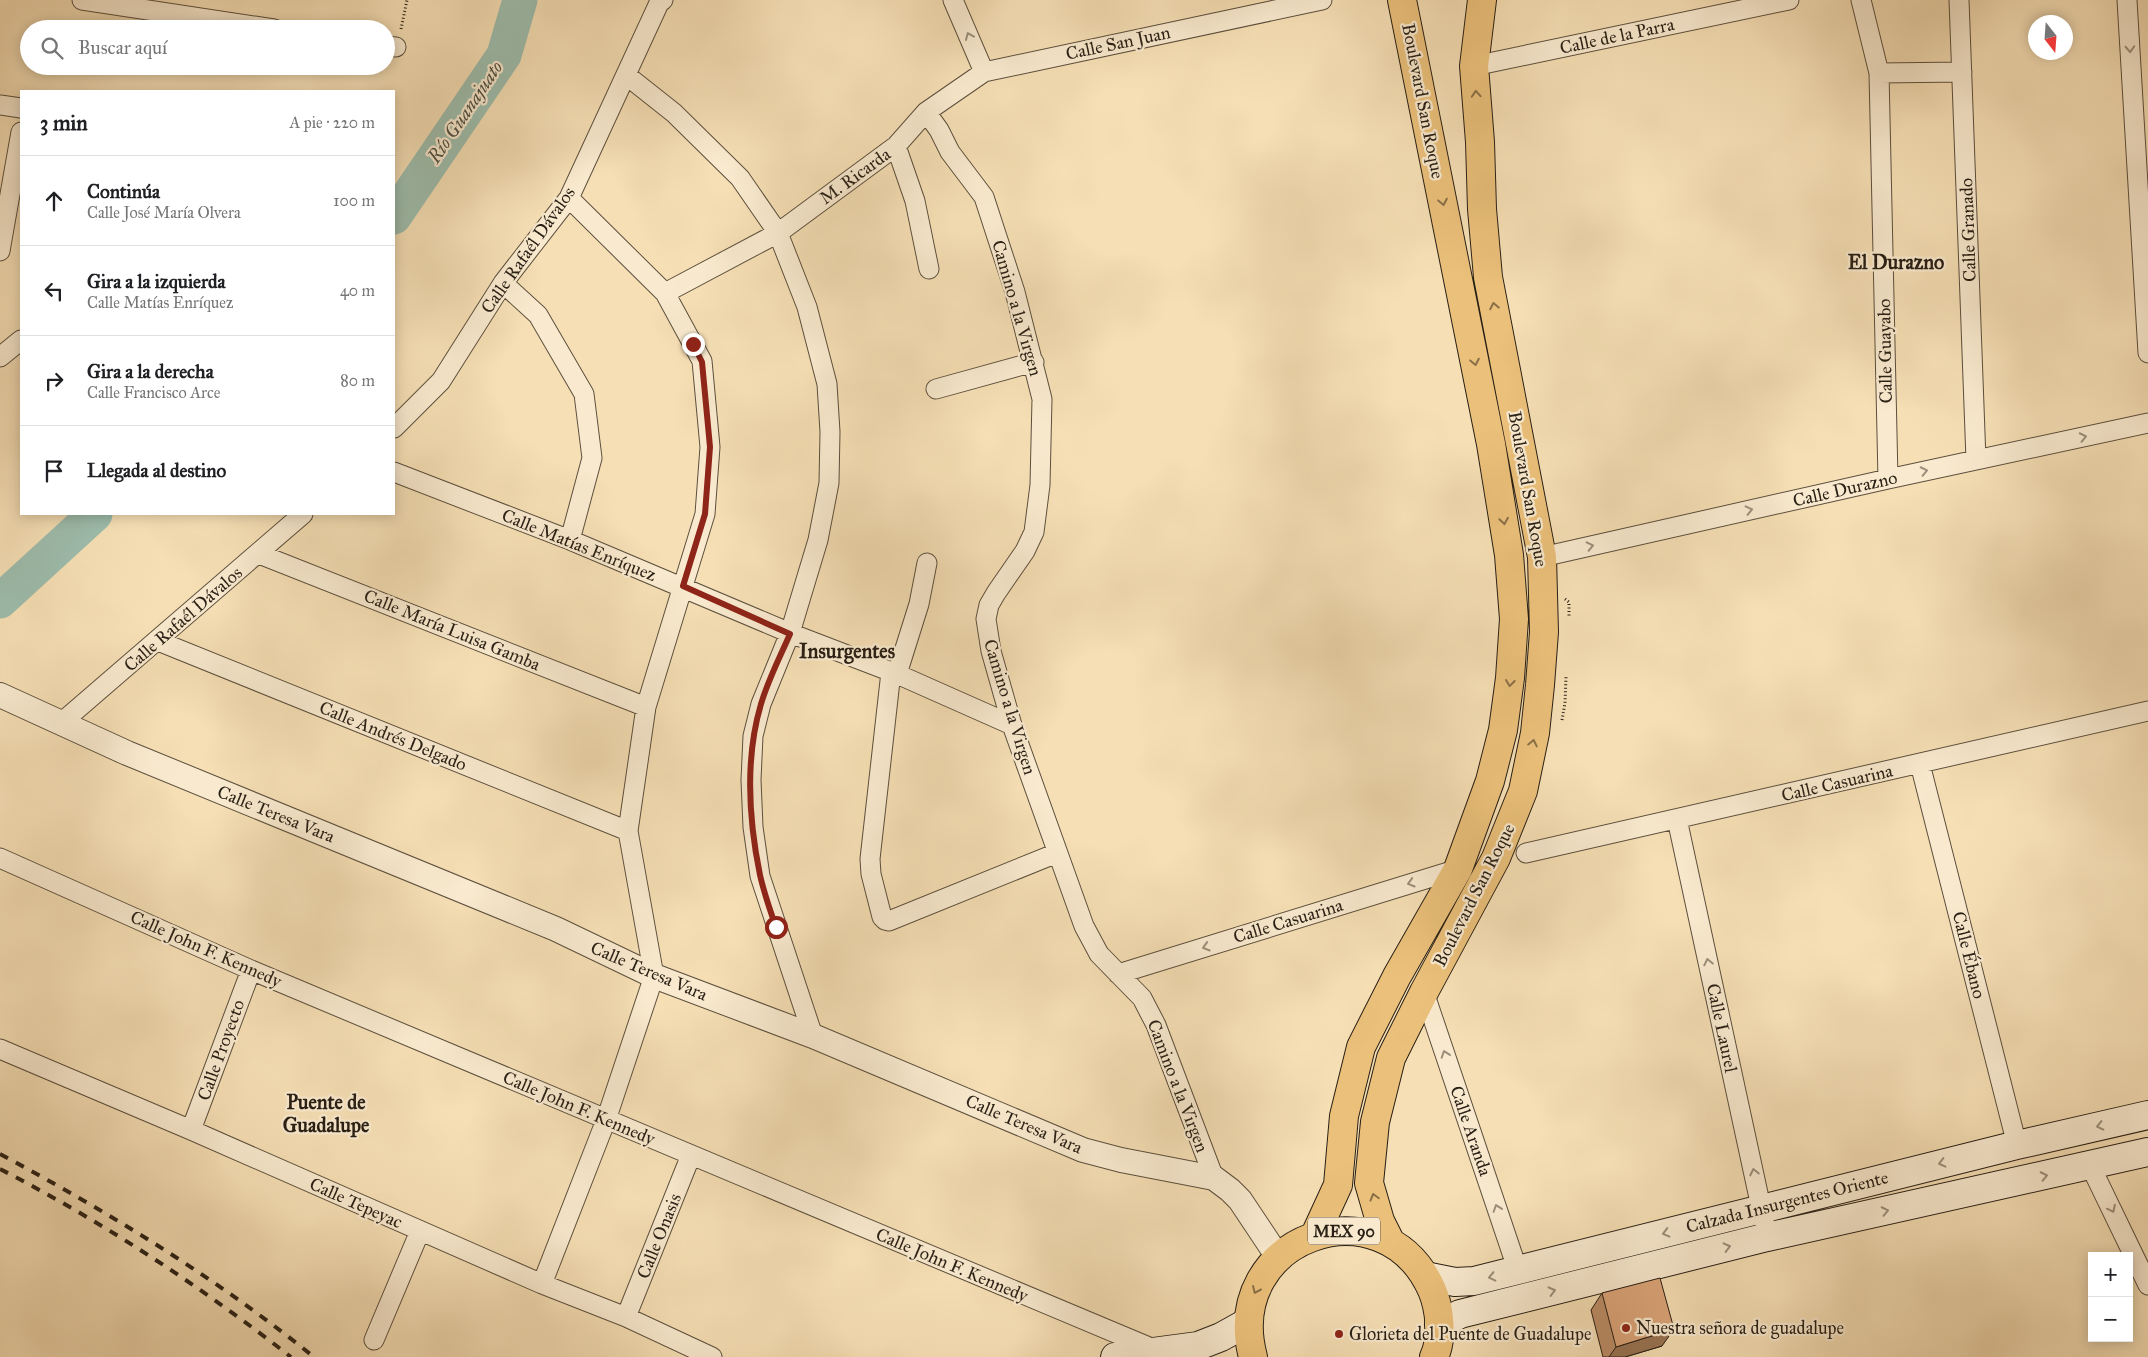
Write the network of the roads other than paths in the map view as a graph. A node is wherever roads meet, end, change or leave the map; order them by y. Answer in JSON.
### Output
{"nodes":[{"id":1,"x":82,"y":0,"type":"edge"},
{"id":2,"x":662,"y":0,"type":"edge"},
{"id":3,"x":953,"y":0,"type":"edge"},
{"id":4,"x":1322,"y":0,"type":"edge"},
{"id":5,"x":1402,"y":0,"type":"edge"},
{"id":6,"x":1482,"y":0,"type":"edge"},
{"id":7,"x":1789,"y":0,"type":"edge"},
{"id":8,"x":1861,"y":0,"type":"edge"},
{"id":9,"x":1959,"y":0,"type":"edge"},
{"id":10,"x":2127,"y":0,"type":"edge"},
{"id":11,"x":214,"y":20,"type":"edge"},
{"id":12,"x":1474,"y":66,"type":"junction"},
{"id":13,"x":984,"y":72,"type":"junction"},
{"id":14,"x":1962,"y":72,"type":"junction"},
{"id":15,"x":1879,"y":73,"type":"junction"},
{"id":16,"x":626,"y":75,"type":"junction"},
{"id":17,"x":0,"y":105,"type":"edge"},
{"id":18,"x":20,"y":108,"type":"edge"},
{"id":19,"x":926,"y":112,"type":"junction"},
{"id":20,"x":20,"y":138,"type":"edge"},
{"id":21,"x":896,"y":146,"type":"junction"},
{"id":22,"x":569,"y":198,"type":"junction"},
{"id":23,"x":778,"y":233,"type":"junction"},
{"id":24,"x":0,"y":251,"type":"edge"},
{"id":25,"x":929,"y":269,"type":"dead end"},
{"id":26,"x":503,"y":283,"type":"junction"},
{"id":27,"x":665,"y":293,"type":"junction"},
{"id":28,"x":20,"y":341,"type":"edge"},
{"id":29,"x":2148,"y":353,"type":"edge"},
{"id":30,"x":0,"y":357,"type":"edge"},
{"id":31,"x":1034,"y":362,"type":"junction"},
{"id":32,"x":936,"y":389,"type":"dead end"},
{"id":33,"x":2148,"y":423,"type":"edge"},
{"id":34,"x":395,"y":427,"type":"edge"},
{"id":35,"x":1976,"y":460,"type":"junction"},
{"id":36,"x":395,"y":472,"type":"edge"},
{"id":37,"x":1888,"y":479,"type":"junction"},
{"id":38,"x":302,"y":515,"type":"edge"},
{"id":39,"x":570,"y":540,"type":"junction"},
{"id":40,"x":259,"y":554,"type":"junction"},
{"id":41,"x":1542,"y":557,"type":"junction"},
{"id":42,"x":927,"y":563,"type":"dead end"},
{"id":43,"x":683,"y":586,"type":"junction"},
{"id":44,"x":790,"y":634,"type":"junction"},
{"id":45,"x":158,"y":641,"type":"junction"},
{"id":46,"x":894,"y":673,"type":"junction"},
{"id":47,"x":0,"y":695,"type":"edge"},
{"id":48,"x":646,"y":707,"type":"junction"},
{"id":49,"x":2148,"y":711,"type":"edge"},
{"id":50,"x":61,"y":723,"type":"junction"},
{"id":51,"x":1012,"y":725,"type":"junction"},
{"id":52,"x":1920,"y":764,"type":"junction"},
{"id":53,"x":1677,"y":819,"type":"junction"},
{"id":54,"x":628,"y":831,"type":"junction"},
{"id":55,"x":1057,"y":853,"type":"junction"},
{"id":56,"x":1526,"y":853,"type":"dead end"},
{"id":57,"x":0,"y":858,"type":"edge"},
{"id":58,"x":1458,"y":868,"type":"junction"},
{"id":59,"x":251,"y":970,"type":"junction"},
{"id":60,"x":1118,"y":974,"type":"junction"},
{"id":61,"x":654,"y":976,"type":"junction"},
{"id":62,"x":1424,"y":992,"type":"junction"},
{"id":63,"x":813,"y":1036,"type":"junction"},
{"id":64,"x":0,"y":1049,"type":"edge"},
{"id":65,"x":2148,"y":1115,"type":"edge"},
{"id":66,"x":606,"y":1120,"type":"junction"},
{"id":67,"x":191,"y":1130,"type":"junction"},
{"id":68,"x":2017,"y":1145,"type":"junction"},
{"id":69,"x":2148,"y":1152,"type":"edge"},
{"id":70,"x":691,"y":1154,"type":"junction"},
{"id":71,"x":2090,"y":1165,"type":"junction"},
{"id":72,"x":1214,"y":1178,"type":"junction"},
{"id":73,"x":1762,"y":1208,"type":"junction"},
{"id":74,"x":420,"y":1231,"type":"junction"},
{"id":75,"x":1315,"y":1236,"type":"junction"},
{"id":76,"x":1767,"y":1237,"type":"junction"},
{"id":77,"x":1391,"y":1243,"type":"junction"},
{"id":78,"x":1278,"y":1256,"type":"junction"},
{"id":79,"x":1518,"y":1271,"type":"junction"},
{"id":80,"x":1425,"y":1276,"type":"junction"},
{"id":81,"x":542,"y":1284,"type":"junction"},
{"id":82,"x":2148,"y":1284,"type":"edge"},
{"id":83,"x":626,"y":1317,"type":"junction"},
{"id":84,"x":1248,"y":1322,"type":"junction"},
{"id":85,"x":1439,"y":1325,"type":"junction"},
{"id":86,"x":374,"y":1340,"type":"dead end"},
{"id":87,"x":1160,"y":1352,"type":"junction"},
{"id":88,"x":712,"y":1357,"type":"edge"},
{"id":89,"x":1115,"y":1357,"type":"edge"},
{"id":90,"x":1252,"y":1357,"type":"edge"},
{"id":91,"x":1434,"y":1357,"type":"edge"}],
"edges":[{"from":1,"to":11,"type":"street"},
{"from":2,"to":16,"type":"street","name":"Calle Rafaél Dávalos"},
{"from":13,"to":3,"type":"street","one_way":true},
{"from":4,"to":13,"type":"street","name":"Calle San Juan"},
{"from":5,"to":58,"type":"main road","name":"Boulevard San Roque","one_way":true},
{"from":6,"to":12,"type":"main road","name":"Boulevard San Roque"},
{"from":7,"to":12,"type":"street","name":"Calle de la Parra"},
{"from":8,"to":15,"type":"street","name":"Calle Guayabo"},
{"from":9,"to":14,"type":"street","name":"Calle Granado"},
{"from":10,"to":29,"type":"street","one_way":true},
{"from":41,"to":12,"type":"main road","name":"Boulevard San Roque","one_way":true},
{"from":13,"to":19,"type":"street","name":"Calle San Juan"},
{"from":14,"to":15,"type":"street"},
{"from":14,"to":35,"type":"street","name":"Calle Granado"},
{"from":15,"to":37,"type":"street","name":"Calle Guayabo"},
{"from":16,"to":22,"type":"street","name":"Calle Rafaél Dávalos"},
{"from":16,"to":23,"type":"street"},
{"from":17,"to":18,"type":"street"},
{"from":19,"to":21,"type":"street","name":"M. Ricarda"},
{"from":19,"to":31,"type":"street","name":"Camino a la Virgen"},
{"from":20,"to":24,"type":"street"},
{"from":21,"to":23,"type":"street","name":"M. Ricarda"},
{"from":21,"to":25,"type":"street"},
{"from":22,"to":26,"type":"street","name":"Calle Rafaél Dávalos"},
{"from":22,"to":27,"type":"street"},
{"from":23,"to":27,"type":"street","name":"M. Ricarda"},
{"from":23,"to":44,"type":"street"},
{"from":26,"to":34,"type":"street","name":"Calle Rafaél Dávalos"},
{"from":26,"to":39,"type":"street"},
{"from":27,"to":43,"type":"street"},
{"from":28,"to":30,"type":"street"},
{"from":31,"to":32,"type":"street"},
{"from":31,"to":51,"type":"street","name":"Camino a la Virgen"},
{"from":35,"to":33,"type":"street","name":"Calle Durazno","one_way":true},
{"from":37,"to":35,"type":"street","name":"Calle Durazno","one_way":true},
{"from":36,"to":39,"type":"street","name":"Calle Matías Enríquez"},
{"from":41,"to":37,"type":"street","name":"Calle Durazno","one_way":true},
{"from":38,"to":40,"type":"street","name":"Calle Rafaél Dávalos"},
{"from":39,"to":43,"type":"street","name":"Calle Matías Enríquez"},
{"from":40,"to":45,"type":"street","name":"Calle Rafaél Dávalos"},
{"from":40,"to":48,"type":"street","name":"Calle María Luisa Gamba"},
{"from":62,"to":41,"type":"main road","name":"Boulevard San Roque","one_way":true},
{"from":42,"to":46,"type":"street"},
{"from":43,"to":44,"type":"street","name":"Calle Matías Enríquez"},
{"from":43,"to":48,"type":"street"},
{"from":44,"to":46,"type":"street","name":"Calle Matías Enríquez"},
{"from":44,"to":63,"type":"street"},
{"from":45,"to":50,"type":"street","name":"Calle Rafaél Dávalos"},
{"from":45,"to":54,"type":"street","name":"Calle Andrés Delgado"},
{"from":46,"to":51,"type":"street","name":"Calle Matías Enríquez"},
{"from":46,"to":55,"type":"street"},
{"from":47,"to":50,"type":"street","name":"Calle Teresa Vara"},
{"from":48,"to":54,"type":"street"},
{"from":49,"to":52,"type":"street","name":"Calle Casuarina"},
{"from":50,"to":61,"type":"street","name":"Calle Teresa Vara"},
{"from":51,"to":55,"type":"street","name":"Camino a la Virgen"},
{"from":52,"to":53,"type":"street","name":"Calle Casuarina"},
{"from":52,"to":68,"type":"street","name":"Calle Ébano"},
{"from":53,"to":56,"type":"street","name":"Calle Casuarina"},
{"from":73,"to":53,"type":"street","name":"Calle Laurel","one_way":true},
{"from":54,"to":61,"type":"street"},
{"from":55,"to":60,"type":"street","name":"Camino a la Virgen"},
{"from":57,"to":59,"type":"street","name":"Calle John F. Kennedy"},
{"from":58,"to":60,"type":"street","name":"Calle Casuarina","one_way":true},
{"from":58,"to":75,"type":"main road","name":"Boulevard San Roque"},
{"from":59,"to":66,"type":"street","name":"Calle John F. Kennedy"},
{"from":59,"to":67,"type":"street","name":"Calle Proyecto"},
{"from":60,"to":72,"type":"street","name":"Camino a la Virgen"},
{"from":61,"to":63,"type":"street","name":"Calle Teresa Vara"},
{"from":61,"to":66,"type":"street"},
{"from":77,"to":62,"type":"main road","name":"Boulevard San Roque","one_way":true},
{"from":79,"to":62,"type":"street","name":"Calle Aranda","one_way":true},
{"from":63,"to":72,"type":"street","name":"Calle Teresa Vara"},
{"from":64,"to":67,"type":"street","name":"Calle Tepeyac"},
{"from":65,"to":68,"type":"main road","name":"Calzada Insurgentes Oriente","one_way":true},
{"from":66,"to":70,"type":"street","name":"Calle John F. Kennedy"},
{"from":66,"to":81,"type":"street"},
{"from":67,"to":74,"type":"street","name":"Calle Tepeyac"},
{"from":68,"to":73,"type":"main road","name":"Calzada Insurgentes Oriente","one_way":true},
{"from":69,"to":71,"type":"main road","name":"Calzada Insurgentes Oriente"},
{"from":70,"to":83,"type":"street","name":"Calle Onasis"},
{"from":70,"to":87,"type":"street","name":"Calle John F. Kennedy"},
{"from":76,"to":71,"type":"main road","name":"Calzada Insurgentes Oriente","one_way":true},
{"from":71,"to":82,"type":"street","one_way":true},
{"from":72,"to":78,"type":"street","name":"Calle Teresa Vara"},
{"from":73,"to":76,"type":"street","name":"Calle Laurel"},
{"from":73,"to":79,"type":"main road","name":"Calzada Insurgentes Oriente","one_way":true},
{"from":74,"to":81,"type":"street","name":"Calle Tepeyac"},
{"from":74,"to":86,"type":"street"},
{"from":75,"to":77,"type":"main road","number":"MEX 90"},
{"from":75,"to":78,"type":"main road","number":"MEX 90"},
{"from":85,"to":76,"type":"main road","name":"Calzada Insurgentes Oriente","one_way":true},
{"from":77,"to":80,"type":"main road","number":"MEX 90"},
{"from":78,"to":84,"type":"main road","number":"MEX 90","one_way":true},
{"from":79,"to":80,"type":"main road","name":"Calzada Insurgentes Oriente","one_way":true},
{"from":80,"to":85,"type":"main road","number":"MEX 90"},
{"from":81,"to":83,"type":"street","name":"Calle Tepeyac"},
{"from":83,"to":88,"type":"street","name":"Calle Tepeyac"},
{"from":84,"to":87,"type":"main road"},
{"from":84,"to":90,"type":"main road","number":"MEX 90"},
{"from":85,"to":91,"type":"main road","number":"MEX 90"},
{"from":87,"to":89,"type":"main road"}]}
